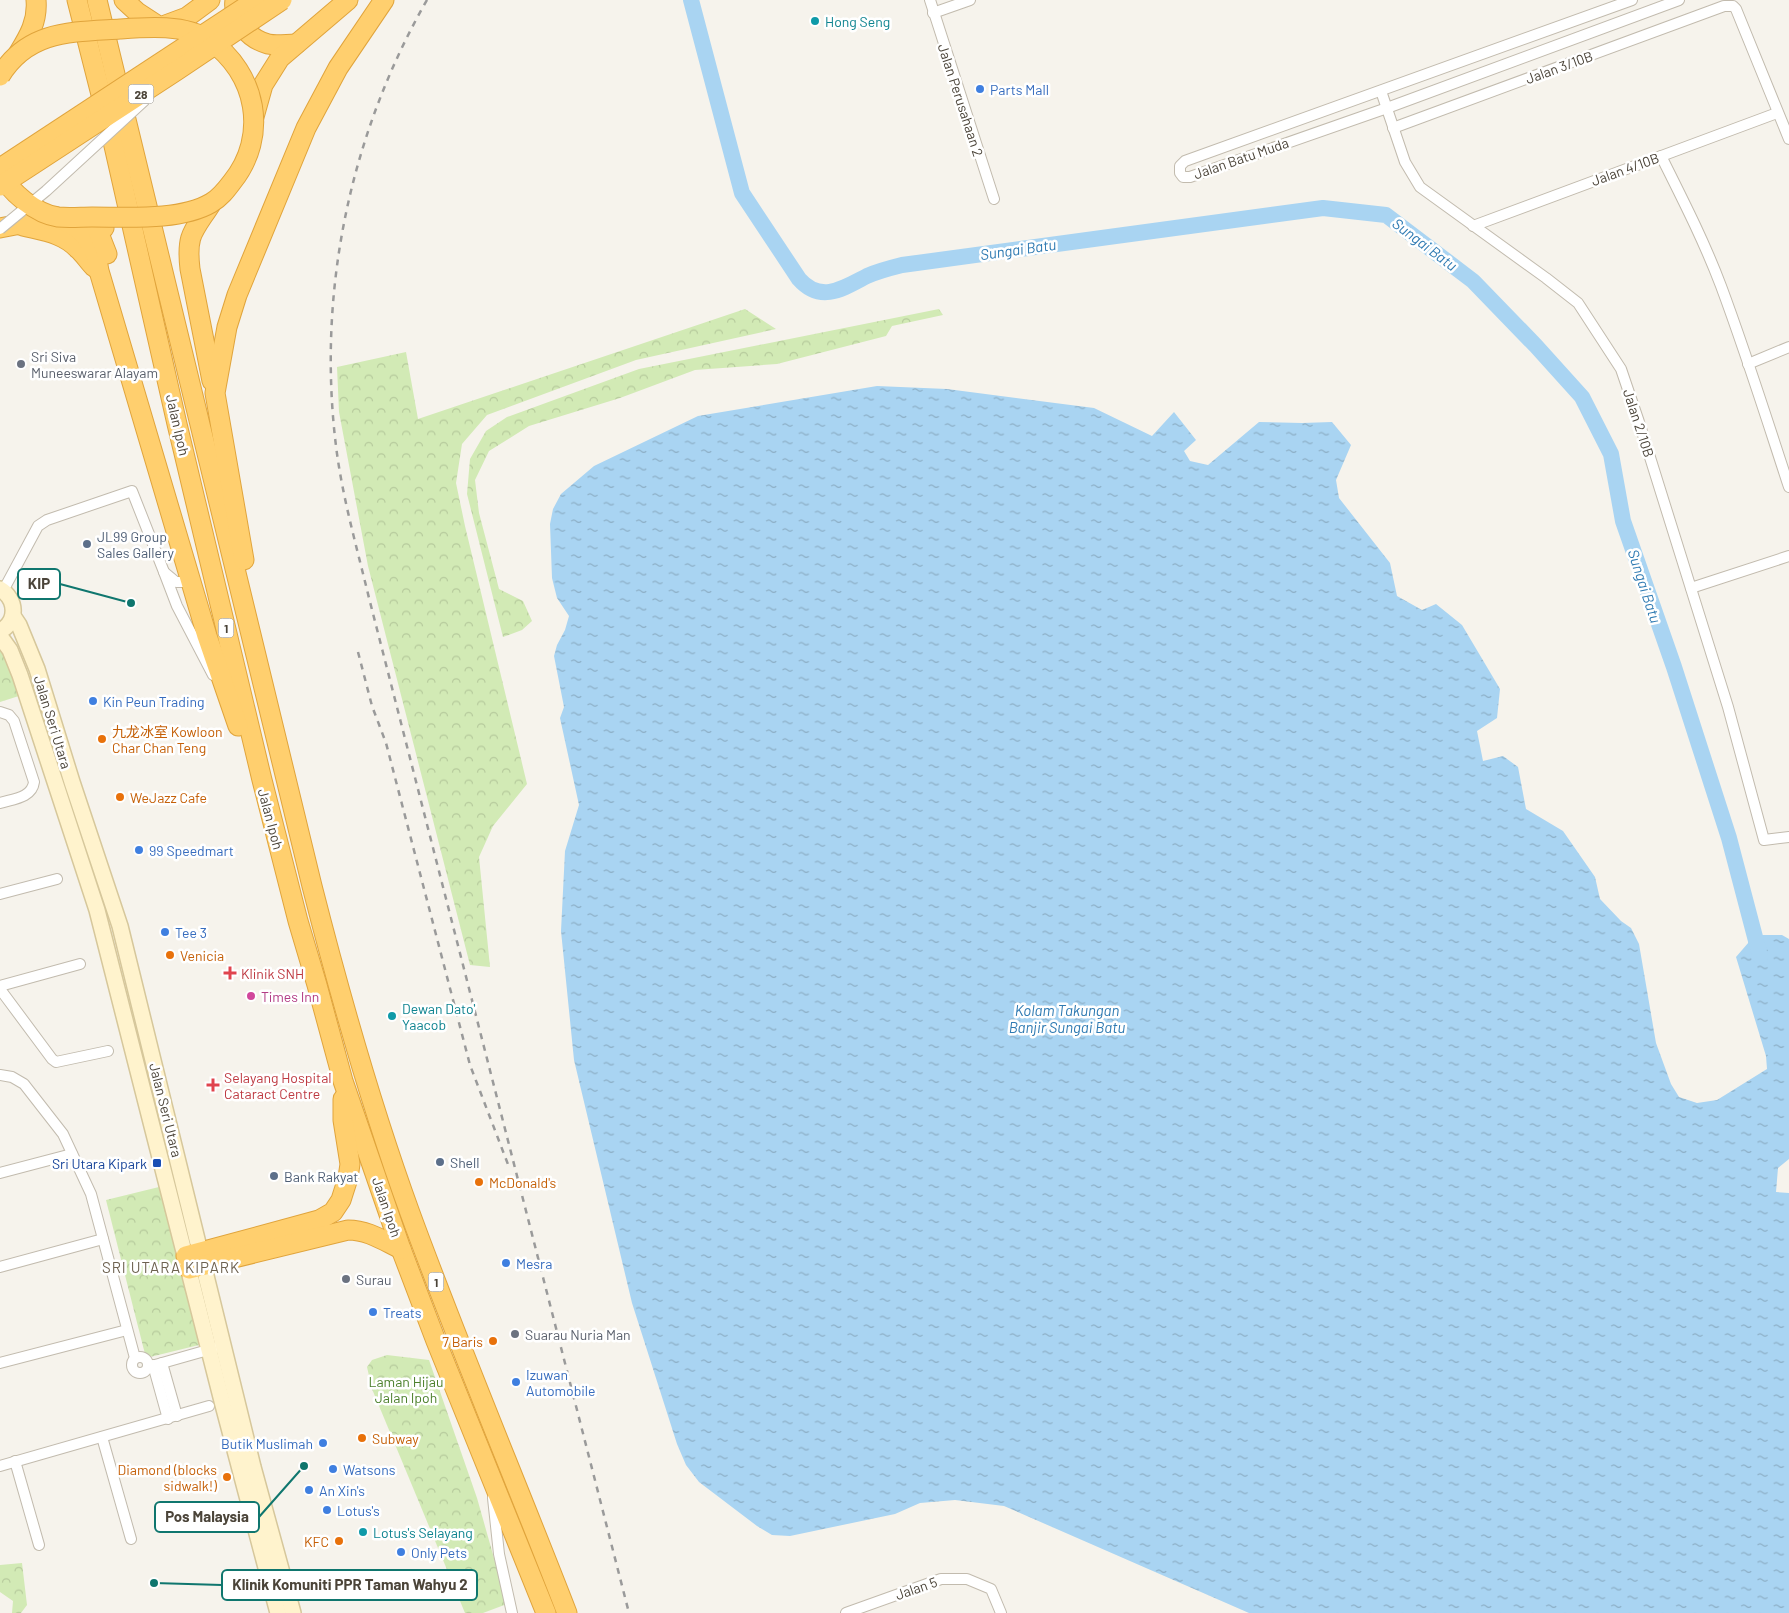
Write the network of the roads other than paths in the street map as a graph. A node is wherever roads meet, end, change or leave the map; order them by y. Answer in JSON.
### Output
{"nodes":[{"id":1,"x":36,"y":0,"type":"edge"},
{"id":2,"x":77,"y":0,"type":"edge"},
{"id":3,"x":97,"y":0,"type":"edge"},
{"id":4,"x":124,"y":0,"type":"edge"},
{"id":5,"x":210,"y":0,"type":"edge"},
{"id":6,"x":236,"y":0,"type":"edge"},
{"id":7,"x":256,"y":0,"type":"edge"},
{"id":8,"x":282,"y":0,"type":"edge"},
{"id":9,"x":348,"y":0,"type":"edge"},
{"id":10,"x":384,"y":0,"type":"edge"},
{"id":11,"x":930,"y":0,"type":"edge"},
{"id":12,"x":970,"y":0,"type":"edge"},
{"id":13,"x":1632,"y":0,"type":"edge"},
{"id":14,"x":1679,"y":0,"type":"edge"},
{"id":15,"x":933,"y":13,"type":"junction"},
{"id":16,"x":160,"y":27,"type":"junction"},
{"id":17,"x":296,"y":44,"type":"junction"},
{"id":18,"x":18,"y":54,"type":"junction"},
{"id":19,"x":176,"y":71,"type":"junction"},
{"id":20,"x":0,"y":76,"type":"edge"},
{"id":21,"x":1381,"y":91,"type":"junction"},
{"id":22,"x":1387,"y":108,"type":"junction"},
{"id":23,"x":1777,"y":113,"type":"junction"},
{"id":24,"x":254,"y":117,"type":"junction"},
{"id":25,"x":1393,"y":128,"type":"junction"},
{"id":26,"x":1789,"y":139,"type":"edge"},
{"id":27,"x":1661,"y":156,"type":"junction"},
{"id":28,"x":0,"y":168,"type":"edge"},
{"id":29,"x":0,"y":173,"type":"edge"},
{"id":30,"x":0,"y":186,"type":"edge"},
{"id":31,"x":994,"y":199,"type":"dead end"},
{"id":32,"x":211,"y":204,"type":"junction"},
{"id":33,"x":57,"y":216,"type":"junction"},
{"id":34,"x":1473,"y":226,"type":"junction"},
{"id":35,"x":5,"y":227,"type":"edge"},
{"id":36,"x":188,"y":251,"type":"junction"},
{"id":37,"x":99,"y":272,"type":"junction"},
{"id":38,"x":112,"y":314,"type":"junction"},
{"id":39,"x":1789,"y":347,"type":"edge"},
{"id":40,"x":1748,"y":364,"type":"junction"},
{"id":41,"x":215,"y":392,"type":"junction"},
{"id":42,"x":1789,"y":487,"type":"edge"},
{"id":43,"x":1789,"y":556,"type":"edge"},
{"id":44,"x":164,"y":572,"type":"junction"},
{"id":45,"x":190,"y":574,"type":"junction"},
{"id":46,"x":1691,"y":588,"type":"junction"},
{"id":47,"x":1,"y":590,"type":"edge"},
{"id":48,"x":13,"y":616,"type":"junction"},
{"id":49,"x":0,"y":631,"type":"edge"},
{"id":50,"x":0,"y":636,"type":"edge"},
{"id":51,"x":0,"y":712,"type":"edge"},
{"id":52,"x":235,"y":719,"type":"junction"},
{"id":53,"x":285,"y":773,"type":"junction"},
{"id":54,"x":262,"y":780,"type":"junction"},
{"id":55,"x":0,"y":803,"type":"edge"},
{"id":56,"x":1789,"y":837,"type":"edge"},
{"id":57,"x":57,"y":879,"type":"dead end"},
{"id":58,"x":0,"y":894,"type":"edge"},
{"id":59,"x":80,"y":964,"type":"dead end"},
{"id":60,"x":0,"y":988,"type":"edge"},
{"id":61,"x":108,"y":1051,"type":"dead end"},
{"id":62,"x":0,"y":1075,"type":"edge"},
{"id":63,"x":343,"y":1081,"type":"junction"},
{"id":64,"x":72,"y":1154,"type":"junction"},
{"id":65,"x":0,"y":1173,"type":"edge"},
{"id":66,"x":103,"y":1240,"type":"junction"},
{"id":67,"x":401,"y":1249,"type":"junction"},
{"id":68,"x":194,"y":1261,"type":"junction"},
{"id":69,"x":0,"y":1267,"type":"edge"},
{"id":70,"x":127,"y":1330,"type":"junction"},
{"id":71,"x":216,"y":1348,"type":"junction"},
{"id":72,"x":0,"y":1364,"type":"edge"},
{"id":73,"x":154,"y":1365,"type":"junction"},
{"id":74,"x":210,"y":1406,"type":"dead end"},
{"id":75,"x":172,"y":1417,"type":"junction"},
{"id":76,"x":102,"y":1437,"type":"junction"},
{"id":77,"x":15,"y":1462,"type":"junction"},
{"id":78,"x":0,"y":1466,"type":"edge"},
{"id":79,"x":490,"y":1471,"type":"junction"},
{"id":80,"x":131,"y":1539,"type":"dead end"},
{"id":81,"x":39,"y":1544,"type":"dead end"},
{"id":82,"x":278,"y":1613,"type":"edge"},
{"id":83,"x":293,"y":1613,"type":"edge"},
{"id":84,"x":512,"y":1613,"type":"edge"},
{"id":85,"x":546,"y":1613,"type":"edge"},
{"id":86,"x":567,"y":1613,"type":"edge"},
{"id":87,"x":846,"y":1613,"type":"edge"},
{"id":88,"x":1001,"y":1613,"type":"edge"}],
"edges":[{"from":1,"to":18,"type":"highway"},
{"from":2,"to":54,"type":"highway","name":"Jalan Ipoh","number":"1"},
{"from":3,"to":53,"type":"highway","name":"Jalan Ipoh","number":"1"},
{"from":4,"to":16,"type":"highway"},
{"from":5,"to":16,"type":"highway"},
{"from":6,"to":17,"type":"highway"},
{"from":7,"to":28,"type":"highway","number":"28","bridge":true},
{"from":8,"to":19,"type":"highway","number":"28","bridge":true},
{"from":9,"to":17,"type":"highway"},
{"from":10,"to":41,"type":"highway"},
{"from":11,"to":15,"type":"street","name":"Jalan Perusahaan 2"},
{"from":12,"to":15,"type":"street"},
{"from":13,"to":21,"type":"street","name":"Jalan Batu Muda"},
{"from":14,"to":22,"type":"street","name":"Jalan Batu Muda"},
{"from":15,"to":31,"type":"street","name":"Jalan Perusahaan 2"},
{"from":16,"to":18,"type":"highway","bridge":true},
{"from":16,"to":24,"type":"highway","bridge":true},
{"from":17,"to":24,"type":"highway"},
{"from":18,"to":20,"type":"highway","bridge":true},
{"from":19,"to":30,"type":"highway","number":"28","bridge":true},
{"from":19,"to":35,"type":"street","bridge":true},
{"from":21,"to":22,"type":"street","name":"Jalan 2/10B"},
{"from":21,"to":22,"type":"street","name":"Jalan Batu Muda"},
{"from":22,"to":25,"type":"street","name":"Jalan 2/10B"},
{"from":23,"to":25,"type":"street","name":"Jalan 3/10B"},
{"from":23,"to":26,"type":"street"},
{"from":23,"to":27,"type":"street","name":"Jalan 4/10B"},
{"from":24,"to":32,"type":"highway","bridge":true},
{"from":25,"to":34,"type":"street","name":"Jalan 2/10B"},
{"from":27,"to":34,"type":"street","name":"Jalan 4/10B"},
{"from":27,"to":40,"type":"street"},
{"from":29,"to":33,"type":"highway","bridge":true},
{"from":32,"to":33,"type":"highway","bridge":true},
{"from":32,"to":36,"type":"highway"},
{"from":33,"to":35,"type":"highway"},
{"from":33,"to":37,"type":"highway"},
{"from":34,"to":46,"type":"street","name":"Jalan 2/10B"},
{"from":35,"to":37,"type":"highway"},
{"from":36,"to":38,"type":"highway"},
{"from":36,"to":41,"type":"highway"},
{"from":37,"to":38,"type":"highway"},
{"from":38,"to":45,"type":"highway"},
{"from":39,"to":40,"type":"street"},
{"from":40,"to":42,"type":"street"},
{"from":41,"to":53,"type":"highway"},
{"from":43,"to":46,"type":"street"},
{"from":44,"to":45,"type":"street"},
{"from":44,"to":47,"type":"street"},
{"from":44,"to":52,"type":"street"},
{"from":45,"to":52,"type":"highway"},
{"from":46,"to":56,"type":"street","name":"Jalan 2/10B"},
{"from":47,"to":48,"type":"street","name":"Jalan Seri Utara"},
{"from":48,"to":49,"type":"street"},
{"from":48,"to":68,"type":"street","name":"Jalan Seri Utara"},
{"from":50,"to":68,"type":"street","name":"Jalan Seri Utara"},
{"from":51,"to":55,"type":"street"},
{"from":52,"to":54,"type":"highway"},
{"from":53,"to":86,"type":"highway","name":"Jalan Ipoh","number":"1"},
{"from":54,"to":63,"type":"highway","name":"Jalan Ipoh","number":"1"},
{"from":57,"to":58,"type":"street"},
{"from":59,"to":60,"type":"street"},
{"from":60,"to":61,"type":"street"},
{"from":62,"to":64,"type":"street"},
{"from":63,"to":67,"type":"highway","name":"Jalan Ipoh","number":"1"},
{"from":63,"to":68,"type":"highway"},
{"from":64,"to":65,"type":"street"},
{"from":64,"to":66,"type":"street"},
{"from":66,"to":69,"type":"street"},
{"from":66,"to":70,"type":"street"},
{"from":67,"to":68,"type":"highway"},
{"from":67,"to":79,"type":"highway","name":"Jalan Ipoh","number":"1"},
{"from":68,"to":71,"type":"street","name":"Jalan Seri Utara"},
{"from":70,"to":72,"type":"street"},
{"from":70,"to":73,"type":"street"},
{"from":71,"to":73,"type":"street"},
{"from":71,"to":82,"type":"street","name":"Jalan Seri Utara"},
{"from":71,"to":83,"type":"street","name":"Jalan Seri Utara"},
{"from":73,"to":75,"type":"street"},
{"from":74,"to":75,"type":"street"},
{"from":75,"to":76,"type":"street"},
{"from":76,"to":77,"type":"street"},
{"from":76,"to":80,"type":"street"},
{"from":77,"to":78,"type":"street"},
{"from":77,"to":81,"type":"street"},
{"from":79,"to":84,"type":"street"},
{"from":79,"to":85,"type":"highway","name":"Jalan Ipoh","number":"1"},
{"from":87,"to":88,"type":"street","name":"Jalan 5"}]}
